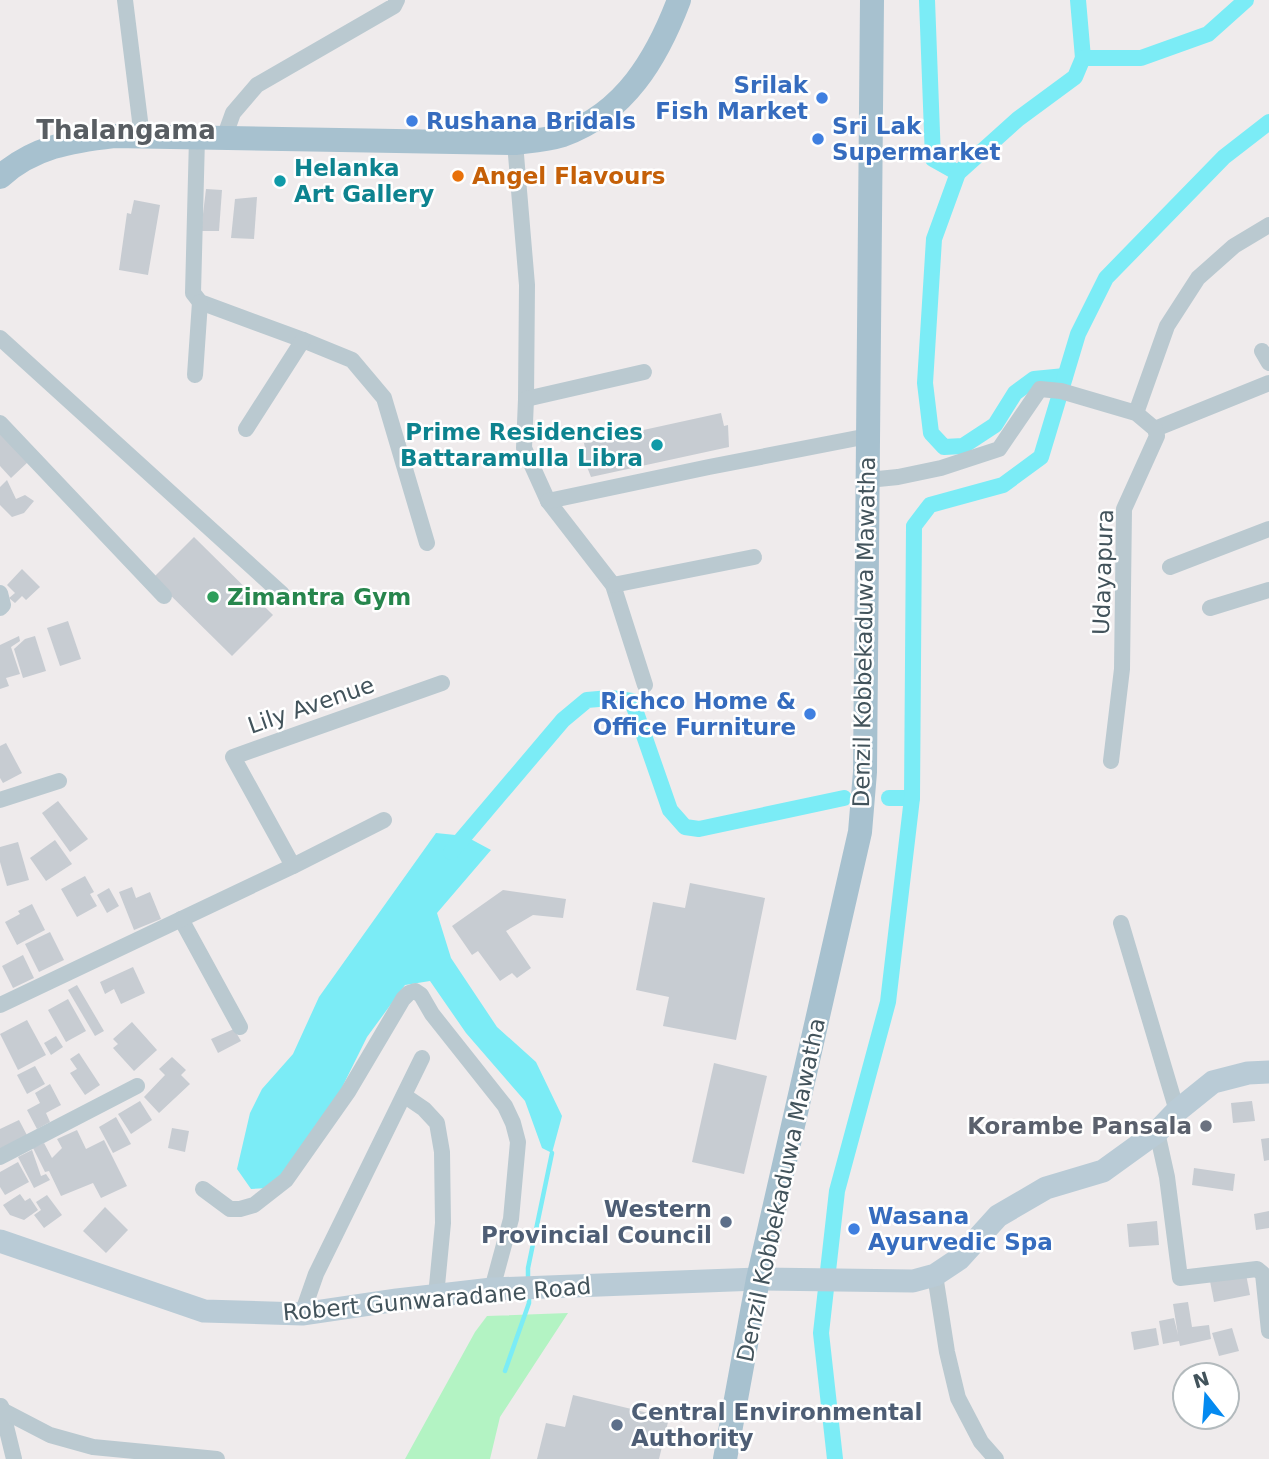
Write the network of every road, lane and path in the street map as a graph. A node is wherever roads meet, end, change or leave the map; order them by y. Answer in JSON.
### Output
{"nodes":[{"id":1,"x":125,"y":0,"type":"edge"},
{"id":2,"x":397,"y":0,"type":"edge"},
{"id":3,"x":679,"y":0,"type":"edge"},
{"id":4,"x":872,"y":0,"type":"edge"},
{"id":5,"x":142,"y":137,"type":"junction"},
{"id":6,"x":197,"y":138,"type":"junction"},
{"id":7,"x":224,"y":138,"type":"junction"},
{"id":8,"x":515,"y":143,"type":"junction"},
{"id":9,"x":0,"y":177,"type":"edge"},
{"id":10,"x":1269,"y":225,"type":"edge"},
{"id":11,"x":200,"y":303,"type":"junction"},
{"id":12,"x":0,"y":338,"type":"edge"},
{"id":13,"x":303,"y":340,"type":"junction"},
{"id":14,"x":644,"y":372,"type":"dead end"},
{"id":15,"x":195,"y":375,"type":"dead end"},
{"id":16,"x":1269,"y":383,"type":"edge"},
{"id":17,"x":526,"y":399,"type":"junction"},
{"id":18,"x":1136,"y":414,"type":"junction"},
{"id":19,"x":0,"y":423,"type":"edge"},
{"id":20,"x":246,"y":429,"type":"dead end"},
{"id":21,"x":1156,"y":429,"type":"junction"},
{"id":22,"x":868,"y":436,"type":"junction"},
{"id":23,"x":868,"y":480,"type":"junction"},
{"id":24,"x":548,"y":501,"type":"junction"},
{"id":25,"x":1269,"y":529,"type":"edge"},
{"id":26,"x":427,"y":543,"type":"dead end"},
{"id":27,"x":754,"y":556,"type":"dead end"},
{"id":28,"x":1170,"y":567,"type":"dead end"},
{"id":29,"x":613,"y":585,"type":"junction"},
{"id":30,"x":1269,"y":590,"type":"edge"},
{"id":31,"x":0,"y":593,"type":"edge"},
{"id":32,"x":282,"y":594,"type":"dead end"},
{"id":33,"x":164,"y":596,"type":"dead end"},
{"id":34,"x":0,"y":608,"type":"edge"},
{"id":35,"x":1210,"y":608,"type":"dead end"},
{"id":36,"x":442,"y":683,"type":"dead end"},
{"id":37,"x":645,"y":685,"type":"dead end"},
{"id":38,"x":1111,"y":761,"type":"dead end"},
{"id":39,"x":59,"y":781,"type":"dead end"},
{"id":40,"x":0,"y":800,"type":"edge"},
{"id":41,"x":384,"y":820,"type":"dead end"},
{"id":42,"x":293,"y":866,"type":"junction"},
{"id":43,"x":181,"y":919,"type":"junction"},
{"id":44,"x":1121,"y":923,"type":"dead end"},
{"id":45,"x":0,"y":1005,"type":"edge"},
{"id":46,"x":240,"y":1027,"type":"dead end"},
{"id":47,"x":422,"y":1058,"type":"dead end"},
{"id":48,"x":1269,"y":1072,"type":"edge"},
{"id":49,"x":137,"y":1086,"type":"dead end"},
{"id":50,"x":405,"y":1096,"type":"junction"},
{"id":51,"x":1177,"y":1111,"type":"junction"},
{"id":52,"x":1157,"y":1132,"type":"junction"},
{"id":53,"x":0,"y":1157,"type":"edge"},
{"id":54,"x":203,"y":1189,"type":"dead end"},
{"id":55,"x":0,"y":1241,"type":"edge"},
{"id":56,"x":935,"y":1275,"type":"junction"},
{"id":57,"x":758,"y":1279,"type":"junction"},
{"id":58,"x":499,"y":1289,"type":"junction"},
{"id":59,"x":436,"y":1296,"type":"junction"},
{"id":60,"x":302,"y":1314,"type":"junction"},
{"id":61,"x":1269,"y":1331,"type":"edge"},
{"id":62,"x":1,"y":1405,"type":"edge"},
{"id":63,"x":12,"y":1457,"type":"edge"},
{"id":64,"x":216,"y":1459,"type":"edge"},
{"id":65,"x":726,"y":1459,"type":"edge"},
{"id":66,"x":996,"y":1459,"type":"edge"}],
"edges":[{"from":1,"to":5,"type":"street"},
{"from":2,"to":7,"type":"street"},
{"from":3,"to":8,"type":"main road"},
{"from":4,"to":22,"type":"main road","name":"Denzil Kobbekaduwa Mawatha"},
{"from":5,"to":6,"type":"main road"},
{"from":5,"to":9,"type":"main road"},
{"from":6,"to":7,"type":"main road"},
{"from":6,"to":11,"type":"street"},
{"from":7,"to":8,"type":"main road"},
{"from":8,"to":17,"type":"street"},
{"from":10,"to":18,"type":"street"},
{"from":11,"to":13,"type":"street"},
{"from":11,"to":15,"type":"street"},
{"from":12,"to":32,"type":"street"},
{"from":13,"to":20,"type":"street"},
{"from":13,"to":26,"type":"street"},
{"from":14,"to":17,"type":"street"},
{"from":16,"to":21,"type":"street"},
{"from":17,"to":24,"type":"street"},
{"from":18,"to":21,"type":"street"},
{"from":18,"to":23,"type":"street"},
{"from":19,"to":33,"type":"street"},
{"from":21,"to":38,"type":"street","name":"Udayapura"},
{"from":22,"to":23,"type":"main road","name":"Denzil Kobbekaduwa Mawatha"},
{"from":22,"to":24,"type":"street"},
{"from":23,"to":57,"type":"main road","name":"Denzil Kobbekaduwa Mawatha"},
{"from":24,"to":29,"type":"street"},
{"from":25,"to":28,"type":"street"},
{"from":27,"to":29,"type":"street"},
{"from":29,"to":37,"type":"street"},
{"from":30,"to":35,"type":"street"},
{"from":31,"to":34,"type":"street"},
{"from":36,"to":42,"type":"street","name":"Lily Avenue"},
{"from":39,"to":40,"type":"street"},
{"from":41,"to":42,"type":"street"},
{"from":42,"to":43,"type":"street"},
{"from":43,"to":45,"type":"street"},
{"from":43,"to":46,"type":"street"},
{"from":44,"to":51,"type":"street"},
{"from":47,"to":50,"type":"street"},
{"from":48,"to":51,"type":"street"},
{"from":49,"to":53,"type":"street"},
{"from":50,"to":59,"type":"street"},
{"from":50,"to":60,"type":"street"},
{"from":51,"to":52,"type":"street"},
{"from":52,"to":56,"type":"street"},
{"from":52,"to":61,"type":"street"},
{"from":54,"to":58,"type":"street"},
{"from":55,"to":60,"type":"street","name":"Robert Gunwaradane Road"},
{"from":56,"to":57,"type":"street","name":"Robert Gunwaradane Road"},
{"from":56,"to":66,"type":"street"},
{"from":57,"to":58,"type":"street","name":"Robert Gunwaradane Road"},
{"from":57,"to":65,"type":"main road","name":"Denzil Kobbekaduwa Mawatha"},
{"from":58,"to":59,"type":"street","name":"Robert Gunwaradane Road"},
{"from":59,"to":60,"type":"street","name":"Robert Gunwaradane Road"},
{"from":62,"to":63,"type":"street"},
{"from":62,"to":64,"type":"street"}]}
